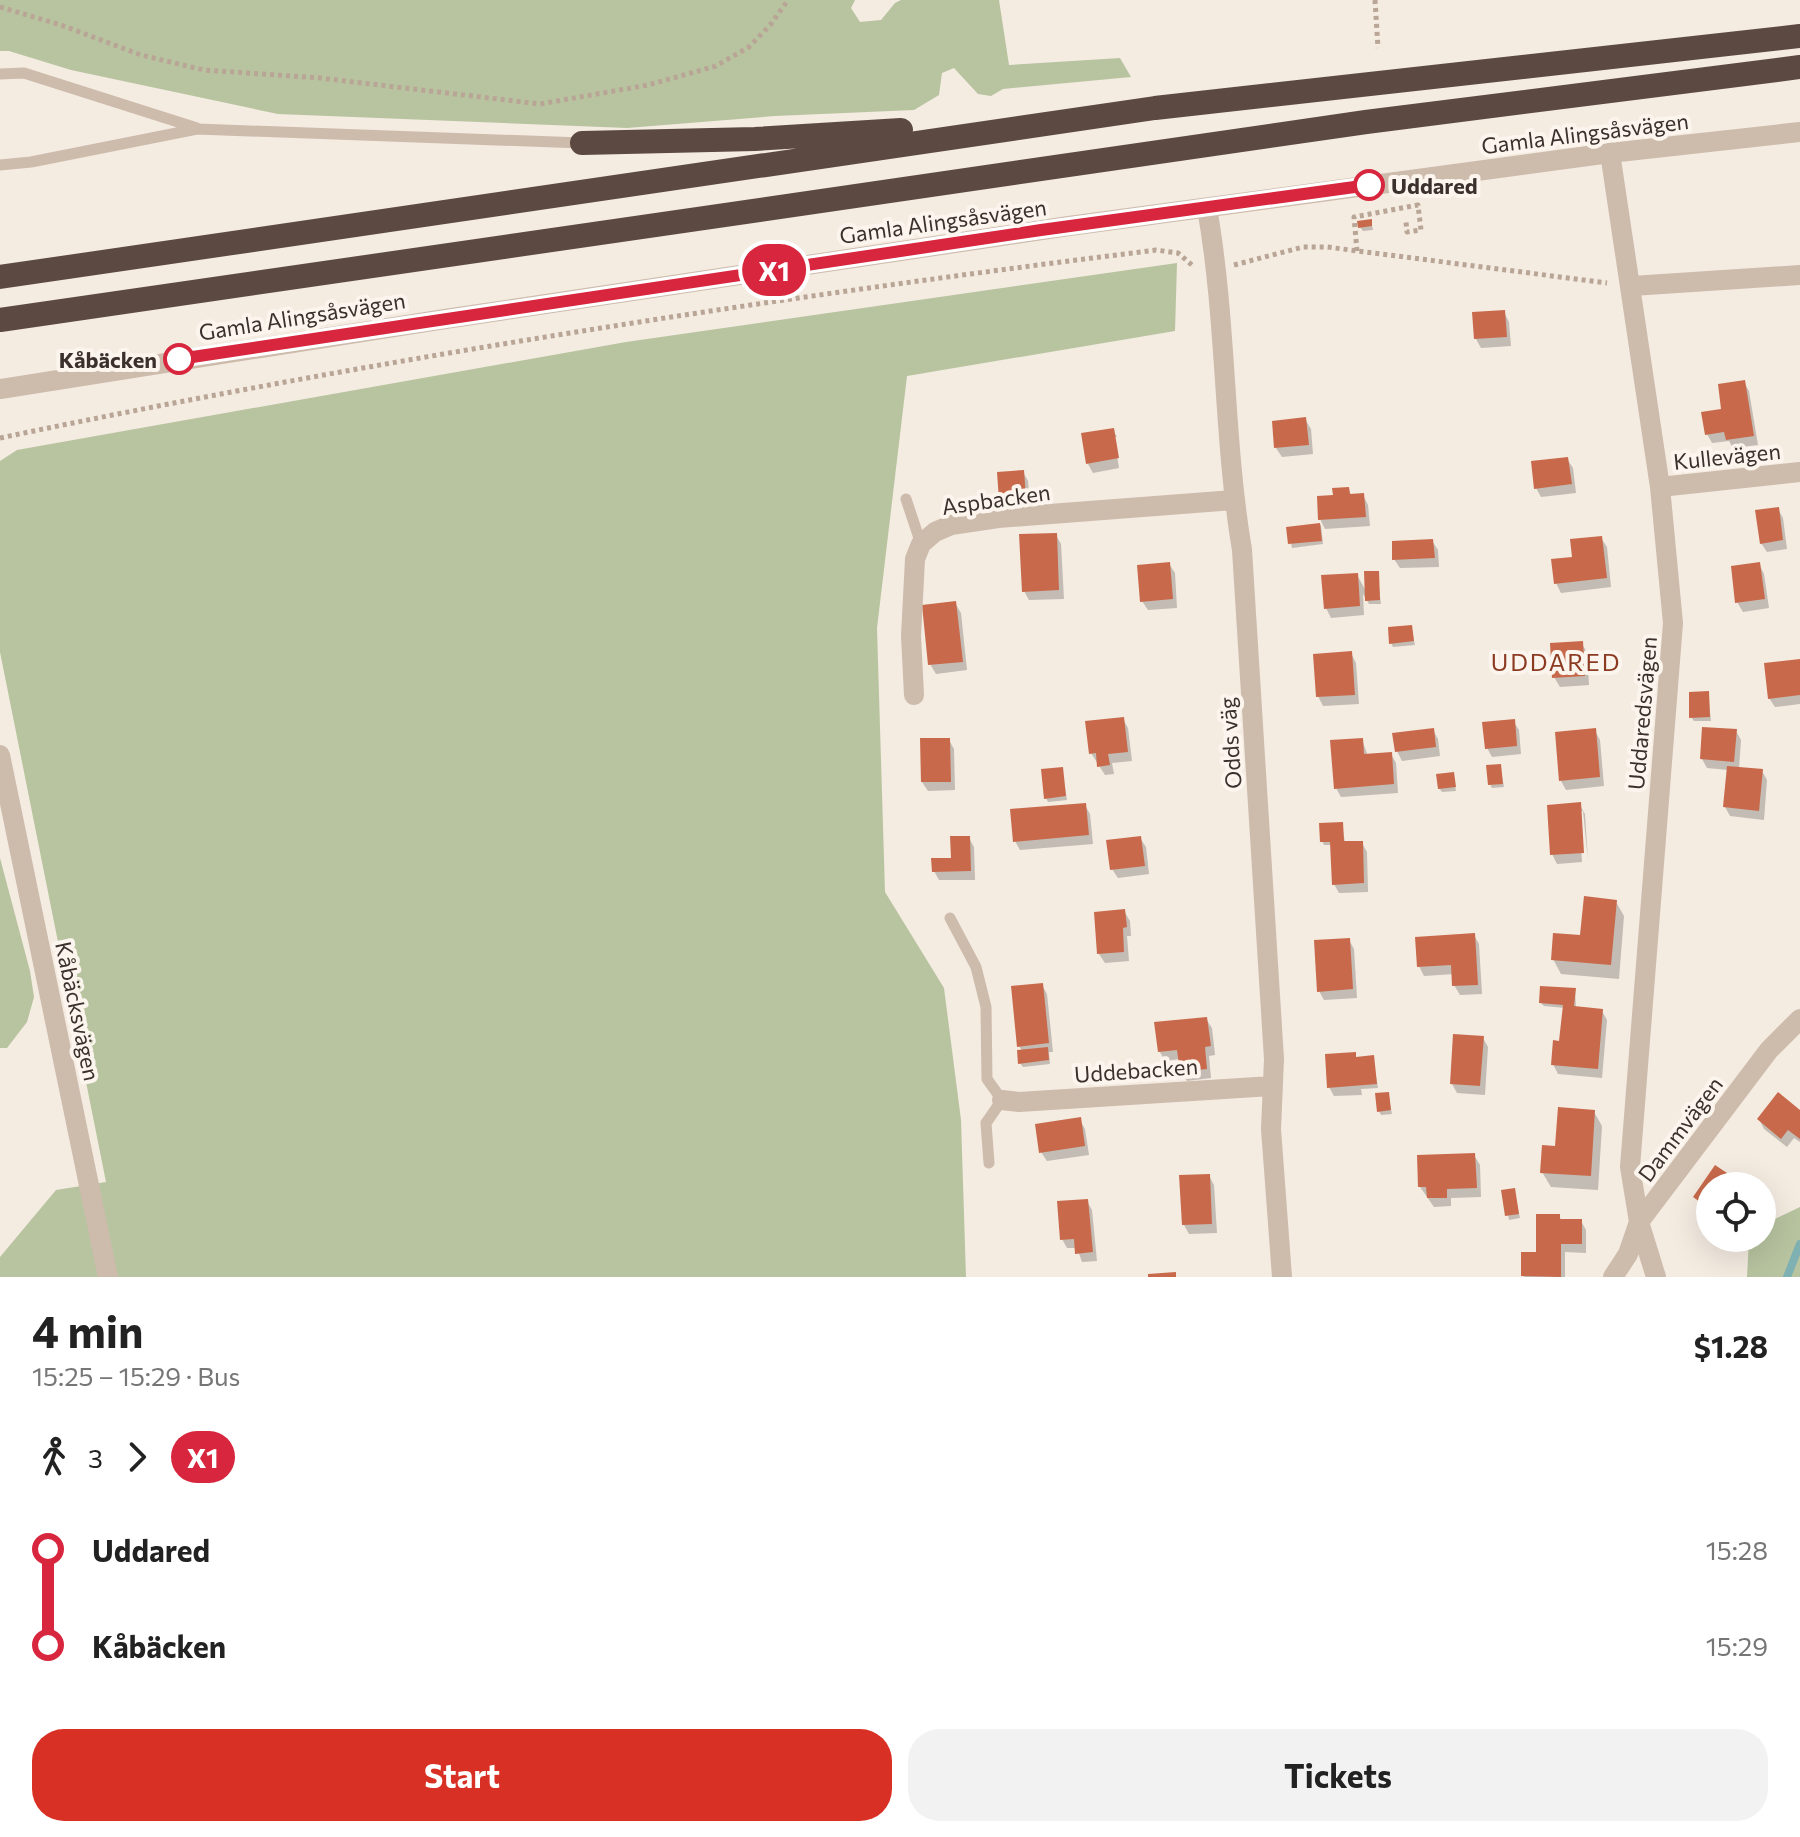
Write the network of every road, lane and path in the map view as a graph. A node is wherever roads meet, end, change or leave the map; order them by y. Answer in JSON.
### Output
{"nodes":[{"id":1,"x":788,"y":0,"type":"edge"},
{"id":2,"x":1375,"y":0,"type":"edge"},
{"id":3,"x":0,"y":7,"type":"edge"},
{"id":4,"x":1800,"y":36,"type":"edge"},
{"id":5,"x":1378,"y":48,"type":"dead end"},
{"id":6,"x":1800,"y":67,"type":"edge"},
{"id":7,"x":0,"y":74,"type":"edge"},
{"id":8,"x":1155,"y":108,"type":"junction"},
{"id":9,"x":197,"y":129,"type":"junction"},
{"id":10,"x":1800,"y":132,"type":"edge"},
{"id":11,"x":582,"y":143,"type":"joint"},
{"id":12,"x":1610,"y":153,"type":"junction"},
{"id":13,"x":0,"y":165,"type":"edge"},
{"id":14,"x":1207,"y":208,"type":"junction"},
{"id":15,"x":1406,"y":222,"type":"dead end"},
{"id":16,"x":1357,"y":251,"type":"junction"},
{"id":17,"x":1217,"y":267,"type":"junction"},
{"id":18,"x":1800,"y":275,"type":"edge"},
{"id":19,"x":0,"y":277,"type":"edge"},
{"id":20,"x":1632,"y":286,"type":"junction"},
{"id":21,"x":0,"y":320,"type":"edge"},
{"id":22,"x":0,"y":389,"type":"edge"},
{"id":23,"x":0,"y":438,"type":"edge"},
{"id":24,"x":1800,"y":472,"type":"edge"},
{"id":25,"x":1660,"y":487,"type":"junction"},
{"id":26,"x":906,"y":499,"type":"dead end"},
{"id":27,"x":1234,"y":500,"type":"junction"},
{"id":28,"x":921,"y":544,"type":"junction"},
{"id":29,"x":914,"y":695,"type":"dead end"},
{"id":30,"x":0,"y":755,"type":"edge"},
{"id":31,"x":950,"y":918,"type":"dead end"},
{"id":32,"x":1800,"y":1019,"type":"edge"},
{"id":33,"x":1273,"y":1086,"type":"junction"},
{"id":34,"x":1002,"y":1100,"type":"junction"},
{"id":35,"x":989,"y":1163,"type":"dead end"},
{"id":36,"x":1639,"y":1222,"type":"junction"},
{"id":37,"x":108,"y":1277,"type":"edge"},
{"id":38,"x":1282,"y":1277,"type":"edge"},
{"id":39,"x":1613,"y":1277,"type":"edge"},
{"id":40,"x":1656,"y":1277,"type":"edge"}],
"edges":[{"from":1,"to":3,"type":"path"},
{"from":2,"to":5,"type":"path"},
{"from":4,"to":8,"type":"highway"},
{"from":6,"to":21,"type":"highway"},
{"from":7,"to":9,"type":"lane"},
{"from":8,"to":11,"type":"highway"},
{"from":8,"to":19,"type":"highway"},
{"from":9,"to":11,"type":"lane"},
{"from":9,"to":13,"type":"lane"},
{"from":10,"to":12,"type":"street","name":"Gamla Alingsåsvägen"},
{"from":12,"to":14,"type":"street","name":"Gamla Alingsåsvägen"},
{"from":12,"to":20,"type":"street","name":"Uddaredsvägen"},
{"from":14,"to":17,"type":"street","name":"Odds väg"},
{"from":14,"to":22,"type":"street","name":"Gamla Alingsåsvägen"},
{"from":15,"to":16,"type":"path"},
{"from":16,"to":17,"type":"path"},
{"from":16,"to":20,"type":"path"},
{"from":17,"to":23,"type":"path"},
{"from":17,"to":27,"type":"street","name":"Odds väg"},
{"from":18,"to":20,"type":"street"},
{"from":20,"to":25,"type":"street","name":"Uddaredsvägen"},
{"from":24,"to":25,"type":"street","name":"Kullevägen"},
{"from":25,"to":36,"type":"street","name":"Uddaredsvägen"},
{"from":26,"to":28,"type":"lane"},
{"from":27,"to":28,"type":"street","name":"Aspbacken"},
{"from":27,"to":33,"type":"street","name":"Odds väg"},
{"from":28,"to":29,"type":"street"},
{"from":30,"to":37,"type":"street","name":"Kåbäcksvägen"},
{"from":31,"to":34,"type":"lane"},
{"from":32,"to":36,"type":"street","name":"Dammvägen"},
{"from":33,"to":34,"type":"street","name":"Uddebacken"},
{"from":33,"to":38,"type":"street","name":"Odds väg"},
{"from":34,"to":35,"type":"lane"},
{"from":36,"to":39,"type":"street","name":"Dammvägen"},
{"from":36,"to":40,"type":"street","name":"Uddaredsvägen"}]}
